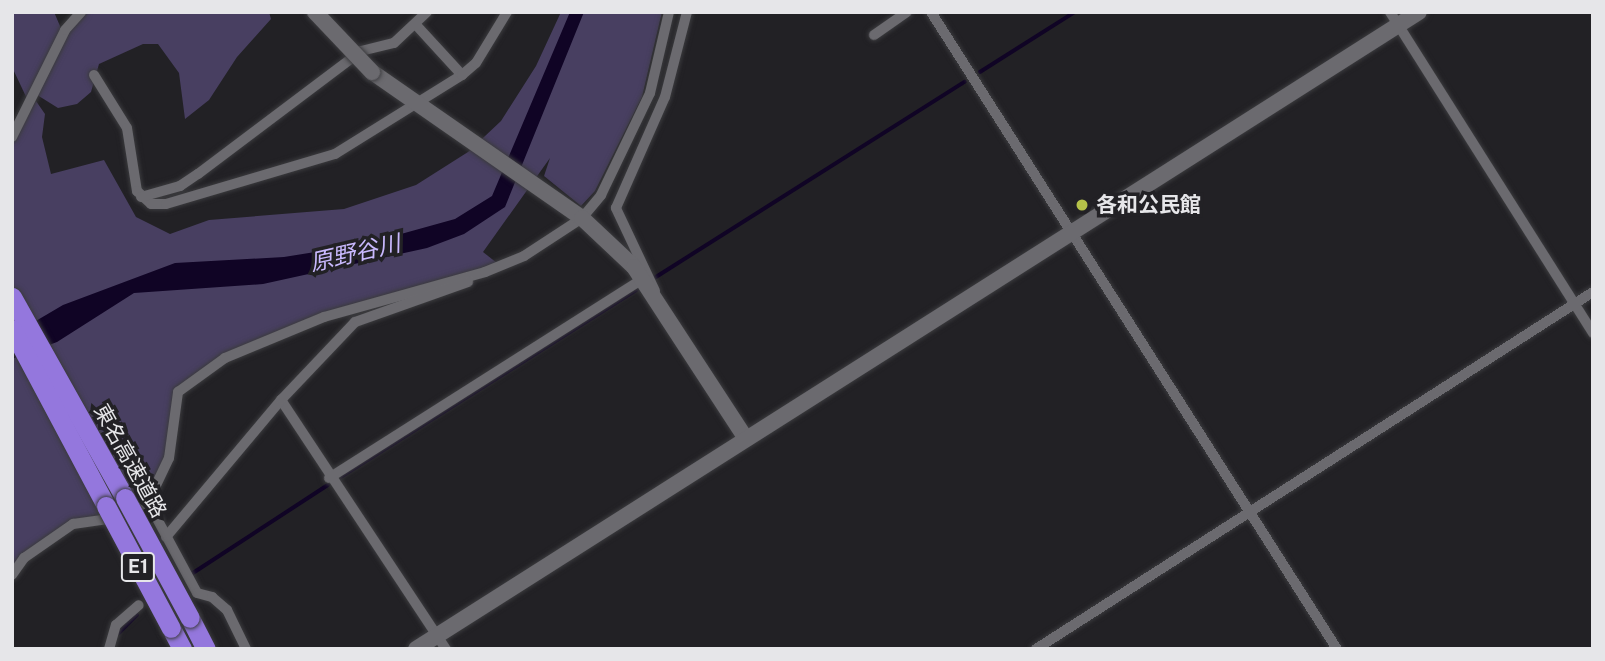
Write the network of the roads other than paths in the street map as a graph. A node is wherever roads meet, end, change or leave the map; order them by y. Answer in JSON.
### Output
{"nodes":[{"id":1,"x":81,"y":12,"type":"edge"},
{"id":2,"x":315,"y":12,"type":"edge"},
{"id":3,"x":427,"y":12,"type":"edge"},
{"id":4,"x":507,"y":12,"type":"edge"},
{"id":5,"x":669,"y":12,"type":"edge"},
{"id":6,"x":677,"y":12,"type":"edge"},
{"id":7,"x":687,"y":12,"type":"edge"},
{"id":8,"x":907,"y":12,"type":"edge"},
{"id":9,"x":931,"y":12,"type":"edge"},
{"id":10,"x":1419,"y":12,"type":"edge"},
{"id":11,"x":1394,"y":19,"type":"edge"},
{"id":12,"x":416,"y":25,"type":"junction"},
{"id":13,"x":874,"y":35,"type":"dead end"},
{"id":14,"x":660,"y":50,"type":"junction"},
{"id":15,"x":94,"y":75,"type":"dead end"},
{"id":16,"x":462,"y":75,"type":"junction"},
{"id":17,"x":419,"y":105,"type":"junction"},
{"id":18,"x":12,"y":137,"type":"edge"},
{"id":19,"x":141,"y":197,"type":"junction"},
{"id":20,"x":579,"y":216,"type":"junction"},
{"id":21,"x":1071,"y":233,"type":"junction"},
{"id":22,"x":485,"y":272,"type":"junction"},
{"id":23,"x":643,"y":279,"type":"junction"},
{"id":24,"x":1593,"y":292,"type":"edge"},
{"id":25,"x":654,"y":296,"type":"junction"},
{"id":26,"x":12,"y":297,"type":"edge"},
{"id":27,"x":1574,"y":304,"type":"junction"},
{"id":28,"x":12,"y":330,"type":"edge"},
{"id":29,"x":1593,"y":333,"type":"edge"},
{"id":30,"x":53,"y":388,"type":"junction"},
{"id":31,"x":281,"y":400,"type":"junction"},
{"id":32,"x":746,"y":439,"type":"junction"},
{"id":33,"x":330,"y":478,"type":"junction"},
{"id":34,"x":148,"y":502,"type":"junction"},
{"id":35,"x":1249,"y":513,"type":"junction"},
{"id":36,"x":166,"y":537,"type":"junction"},
{"id":37,"x":12,"y":575,"type":"edge"},
{"id":38,"x":139,"y":605,"type":"dead end"},
{"id":39,"x":441,"y":642,"type":"edge"},
{"id":40,"x":109,"y":649,"type":"edge"},
{"id":41,"x":182,"y":649,"type":"edge"},
{"id":42,"x":206,"y":649,"type":"edge"},
{"id":43,"x":246,"y":649,"type":"edge"},
{"id":44,"x":416,"y":649,"type":"edge"},
{"id":45,"x":1036,"y":649,"type":"edge"},
{"id":46,"x":1337,"y":649,"type":"edge"}],
"edges":[{"from":1,"to":18,"type":"street"},
{"from":2,"to":17,"type":"street","bridge":true},
{"from":3,"to":12,"type":"street"},
{"from":4,"to":16,"type":"street"},
{"from":5,"to":14,"type":"street"},
{"from":6,"to":14,"type":"street"},
{"from":7,"to":25,"type":"street"},
{"from":8,"to":13,"type":"street"},
{"from":9,"to":21,"type":"street"},
{"from":10,"to":11,"type":"street"},
{"from":11,"to":21,"type":"street"},
{"from":11,"to":27,"type":"street"},
{"from":12,"to":16,"type":"street"},
{"from":12,"to":19,"type":"street"},
{"from":14,"to":20,"type":"street"},
{"from":15,"to":19,"type":"street"},
{"from":16,"to":17,"type":"street"},
{"from":17,"to":19,"type":"street"},
{"from":17,"to":20,"type":"street"},
{"from":20,"to":22,"type":"street"},
{"from":20,"to":23,"type":"street"},
{"from":21,"to":32,"type":"street"},
{"from":21,"to":35,"type":"street"},
{"from":22,"to":31,"type":"street"},
{"from":22,"to":34,"type":"street"},
{"from":23,"to":25,"type":"street"},
{"from":23,"to":33,"type":"street"},
{"from":24,"to":27,"type":"street"},
{"from":25,"to":32,"type":"street"},
{"from":26,"to":30,"type":"highway","name":"東名高速道路","number":"E1"},
{"from":27,"to":29,"type":"street"},
{"from":27,"to":35,"type":"street"},
{"from":28,"to":30,"type":"highway","name":"東名高速道路","number":"E1"},
{"from":30,"to":41,"type":"highway","name":"東名高速道路","number":"E1","bridge":true},
{"from":30,"to":42,"type":"highway","name":"東名高速道路","number":"E1","bridge":true},
{"from":31,"to":33,"type":"street"},
{"from":31,"to":36,"type":"street"},
{"from":32,"to":39,"type":"street"},
{"from":33,"to":39,"type":"street"},
{"from":34,"to":36,"type":"street"},
{"from":34,"to":37,"type":"street"},
{"from":35,"to":45,"type":"street"},
{"from":35,"to":46,"type":"street"},
{"from":36,"to":43,"type":"street"},
{"from":38,"to":40,"type":"street"},
{"from":39,"to":44,"type":"street"}]}
